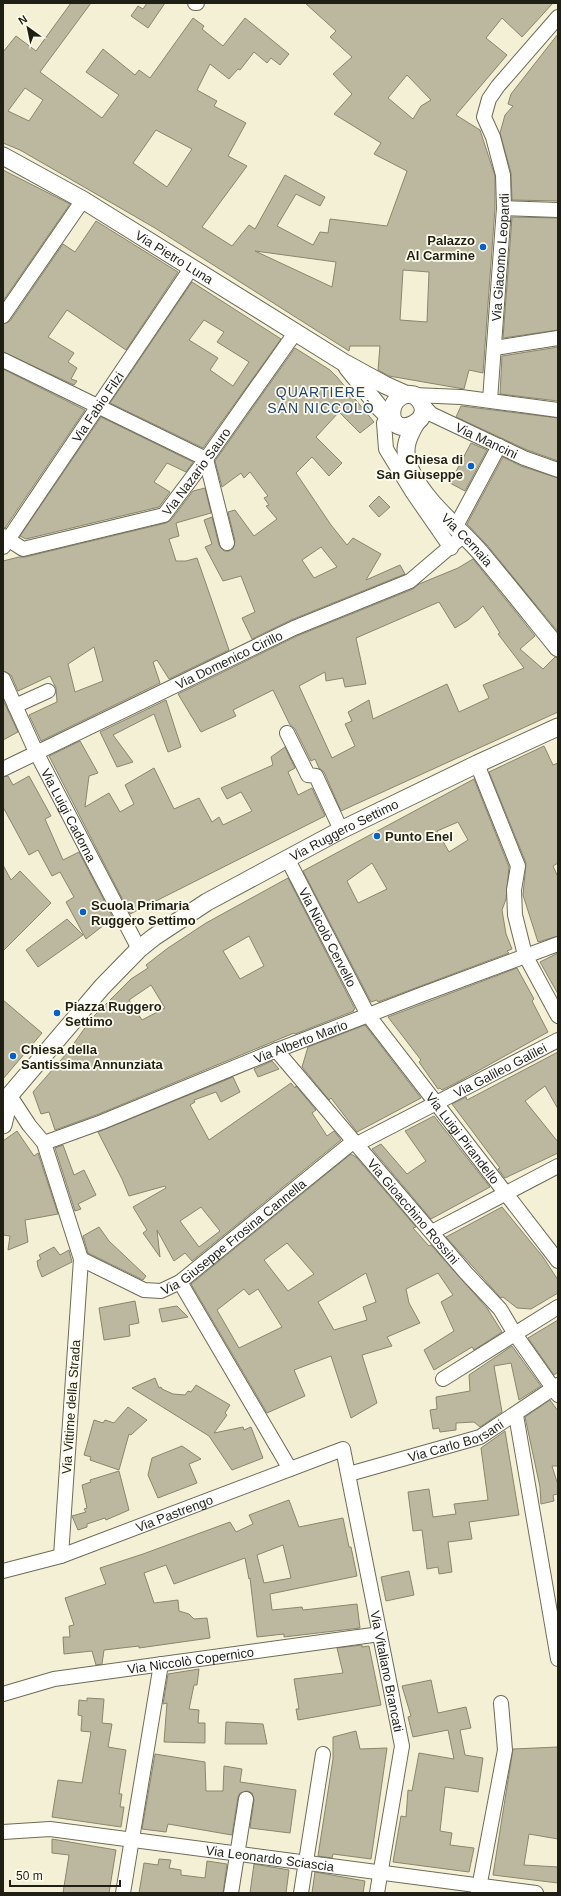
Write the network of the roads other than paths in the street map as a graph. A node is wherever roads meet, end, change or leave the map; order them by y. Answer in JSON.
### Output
{"nodes":[{"id":1,"x":558,"y":17,"type":"edge"},
{"id":2,"x":3,"y":156,"type":"edge"},
{"id":3,"x":83,"y":200,"type":"junction"},
{"id":4,"x":504,"y":208,"type":"junction"},
{"id":5,"x":558,"y":210,"type":"edge"},
{"id":6,"x":192,"y":267,"type":"junction"},
{"id":7,"x":3,"y":316,"type":"edge"},
{"id":8,"x":295,"y":333,"type":"junction"},
{"id":9,"x":558,"y":338,"type":"edge"},
{"id":10,"x":495,"y":348,"type":"junction"},
{"id":11,"x":3,"y":360,"type":"edge"},
{"id":12,"x":343,"y":362,"type":"junction"},
{"id":13,"x":461,"y":397,"type":"junction"},
{"id":14,"x":490,"y":400,"type":"junction"},
{"id":15,"x":99,"y":407,"type":"junction"},
{"id":16,"x":409,"y":410,"type":"junction"},
{"id":17,"x":558,"y":410,"type":"edge"},
{"id":18,"x":499,"y":446,"type":"junction"},
{"id":19,"x":206,"y":459,"type":"junction"},
{"id":20,"x":558,"y":470,"type":"edge"},
{"id":21,"x":460,"y":531,"type":"junction"},
{"id":22,"x":5,"y":541,"type":"edge"},
{"id":23,"x":227,"y":543,"type":"dead end"},
{"id":24,"x":451,"y":548,"type":"junction"},
{"id":25,"x":558,"y":648,"type":"edge"},
{"id":26,"x":3,"y":679,"type":"edge"},
{"id":27,"x":48,"y":691,"type":"dead end"},
{"id":28,"x":15,"y":706,"type":"junction"},
{"id":29,"x":558,"y":727,"type":"edge"},
{"id":30,"x":288,"y":733,"type":"dead end"},
{"id":31,"x":36,"y":752,"type":"junction"},
{"id":32,"x":477,"y":764,"type":"junction"},
{"id":33,"x":3,"y":769,"type":"edge"},
{"id":34,"x":341,"y":830,"type":"junction"},
{"id":35,"x":287,"y":858,"type":"junction"},
{"id":36,"x":558,"y":944,"type":"edge"},
{"id":37,"x":139,"y":949,"type":"junction"},
{"id":38,"x":525,"y":955,"type":"junction"},
{"id":39,"x":368,"y":1015,"type":"junction"},
{"id":40,"x":558,"y":1016,"type":"edge"},
{"id":41,"x":558,"y":1040,"type":"edge"},
{"id":42,"x":276,"y":1050,"type":"junction"},
{"id":43,"x":7,"y":1100,"type":"edge"},
{"id":44,"x":437,"y":1103,"type":"junction"},
{"id":45,"x":3,"y":1125,"type":"edge"},
{"id":46,"x":44,"y":1142,"type":"junction"},
{"id":47,"x":355,"y":1143,"type":"junction"},
{"id":48,"x":558,"y":1166,"type":"edge"},
{"id":49,"x":506,"y":1193,"type":"junction"},
{"id":50,"x":432,"y":1232,"type":"junction"},
{"id":51,"x":81,"y":1259,"type":"junction"},
{"id":52,"x":558,"y":1261,"type":"edge"},
{"id":53,"x":180,"y":1282,"type":"junction"},
{"id":54,"x":558,"y":1307,"type":"edge"},
{"id":55,"x":515,"y":1334,"type":"junction"},
{"id":56,"x":444,"y":1379,"type":"dead end"},
{"id":57,"x":556,"y":1389,"type":"edge"},
{"id":58,"x":516,"y":1414,"type":"junction"},
{"id":59,"x":343,"y":1449,"type":"joint"},
{"id":60,"x":290,"y":1468,"type":"junction"},
{"id":61,"x":349,"y":1474,"type":"junction"},
{"id":62,"x":61,"y":1556,"type":"junction"},
{"id":63,"x":3,"y":1571,"type":"edge"},
{"id":64,"x":380,"y":1634,"type":"junction"},
{"id":65,"x":558,"y":1659,"type":"edge"},
{"id":66,"x":161,"y":1664,"type":"junction"},
{"id":67,"x":3,"y":1694,"type":"edge"},
{"id":68,"x":501,"y":1702,"type":"dead end"},
{"id":69,"x":323,"y":1754,"type":"dead end"},
{"id":70,"x":246,"y":1798,"type":"dead end"},
{"id":71,"x":3,"y":1832,"type":"edge"},
{"id":72,"x":132,"y":1840,"type":"junction"},
{"id":73,"x":237,"y":1854,"type":"junction"},
{"id":74,"x":306,"y":1863,"type":"junction"},
{"id":75,"x":380,"y":1872,"type":"junction"},
{"id":76,"x":479,"y":1889,"type":"edge"},
{"id":77,"x":123,"y":1893,"type":"edge"},
{"id":78,"x":231,"y":1893,"type":"edge"},
{"id":79,"x":301,"y":1893,"type":"edge"},
{"id":80,"x":377,"y":1893,"type":"edge"},
{"id":81,"x":536,"y":1893,"type":"edge"}],
"edges":[{"from":1,"to":4,"type":"street","name":"Via Giacomo Leopardi"},
{"from":2,"to":3,"type":"street","name":"Via Pietro Luna"},
{"from":3,"to":6,"type":"street","name":"Via Pietro Luna"},
{"from":3,"to":7,"type":"street"},
{"from":4,"to":5,"type":"street"},
{"from":4,"to":10,"type":"street","name":"Via Giacomo Leopardi"},
{"from":6,"to":8,"type":"street","name":"Via Pietro Luna"},
{"from":6,"to":15,"type":"street","name":"Via Fabio Filzi"},
{"from":8,"to":12,"type":"street","name":"Via Pietro Luna"},
{"from":8,"to":19,"type":"street","name":"Via Nazario Sauro"},
{"from":9,"to":10,"type":"street"},
{"from":10,"to":14,"type":"street","name":"Via Giacomo Leopardi"},
{"from":11,"to":15,"type":"street"},
{"from":12,"to":16,"type":"street","name":"Via Pietro Luna"},
{"from":12,"to":16,"type":"street","name":"Via Pietro Luna"},
{"from":13,"to":14,"type":"street"},
{"from":13,"to":16,"type":"street"},
{"from":13,"to":16,"type":"street"},
{"from":14,"to":17,"type":"street"},
{"from":15,"to":19,"type":"street"},
{"from":15,"to":22,"type":"street","name":"Via Fabio Filzi"},
{"from":16,"to":18,"type":"street","name":"Via Mancini"},
{"from":16,"to":21,"type":"street","name":"Via Cernaia"},
{"from":16,"to":24,"type":"street","name":"Via Cernaia"},
{"from":18,"to":20,"type":"street","name":"Via Mancini"},
{"from":18,"to":21,"type":"street","name":"Via Domenico Cirillo"},
{"from":19,"to":22,"type":"street","name":"Via Nazario Sauro"},
{"from":19,"to":23,"type":"street"},
{"from":21,"to":24,"type":"street","name":"Via Domenico Cirillo"},
{"from":21,"to":25,"type":"street","name":"Via Cernaia"},
{"from":24,"to":31,"type":"street","name":"Via Domenico Cirillo"},
{"from":26,"to":28,"type":"street","name":"Via Luigi Cadorna"},
{"from":27,"to":28,"type":"street"},
{"from":28,"to":31,"type":"street","name":"Via Luigi Cadorna"},
{"from":29,"to":32,"type":"street","name":"Via Ruggero Settimo"},
{"from":30,"to":34,"type":"street"},
{"from":31,"to":33,"type":"street","name":"Via Domenico Cirillo"},
{"from":31,"to":37,"type":"street","name":"Via Luigi Cadorna"},
{"from":32,"to":34,"type":"street","name":"Via Ruggero Settimo"},
{"from":32,"to":38,"type":"street"},
{"from":34,"to":35,"type":"street","name":"Via Ruggero Settimo"},
{"from":35,"to":37,"type":"street","name":"Via Ruggero Settimo"},
{"from":35,"to":39,"type":"street","name":"Via Nicolò Cervello"},
{"from":36,"to":38,"type":"street","name":"Via Alberto Mario"},
{"from":37,"to":43,"type":"street"},
{"from":38,"to":39,"type":"street","name":"Via Alberto Mario"},
{"from":38,"to":40,"type":"street"},
{"from":39,"to":42,"type":"street","name":"Via Alberto Mario"},
{"from":39,"to":44,"type":"street","name":"Via Luigi Pirandello"},
{"from":41,"to":44,"type":"street","name":"Via Galileo Galilei"},
{"from":42,"to":46,"type":"street","name":"Via Alberto Mario"},
{"from":42,"to":47,"type":"street","name":"Via Gioacchino Rossini"},
{"from":43,"to":45,"type":"street"},
{"from":43,"to":46,"type":"street"},
{"from":44,"to":47,"type":"street","name":"Via Galileo Galilei"},
{"from":44,"to":49,"type":"street","name":"Via Luigi Pirandello"},
{"from":46,"to":51,"type":"street"},
{"from":47,"to":50,"type":"street","name":"Via Gioacchino Rossini"},
{"from":47,"to":53,"type":"street","name":"Via Giuseppe Frosina Cannella"},
{"from":48,"to":49,"type":"street"},
{"from":49,"to":50,"type":"street"},
{"from":49,"to":52,"type":"street","name":"Via Luigi Pirandello"},
{"from":50,"to":55,"type":"street","name":"Via Gioacchino Rossini"},
{"from":51,"to":53,"type":"street","name":"Via Giuseppe Frosina Cannella"},
{"from":51,"to":62,"type":"street","name":"Via Vittime della Strada"},
{"from":53,"to":60,"type":"street"},
{"from":54,"to":55,"type":"street"},
{"from":55,"to":56,"type":"street"},
{"from":55,"to":57,"type":"street","name":"Via Gioacchino Rossini"},
{"from":57,"to":58,"type":"street","name":"Via Carlo Borsani"},
{"from":58,"to":61,"type":"street","name":"Via Carlo Borsani"},
{"from":58,"to":65,"type":"street"},
{"from":59,"to":60,"type":"street","name":"Via Pastrengo"},
{"from":59,"to":61,"type":"street","name":"Via Vitaliano Brancati"},
{"from":60,"to":62,"type":"street","name":"Via Pastrengo"},
{"from":61,"to":64,"type":"street","name":"Via Vitaliano Brancati"},
{"from":62,"to":63,"type":"street","name":"Via Pastrengo"},
{"from":64,"to":66,"type":"street","name":"Via Niccolò Copernico"},
{"from":64,"to":75,"type":"street","name":"Via Vitaliano Brancati"},
{"from":66,"to":67,"type":"street","name":"Via Niccolò Copernico"},
{"from":66,"to":72,"type":"street"},
{"from":68,"to":76,"type":"street"},
{"from":69,"to":74,"type":"street"},
{"from":70,"to":73,"type":"street"},
{"from":71,"to":72,"type":"street","name":"Via Leonardo Sciascia"},
{"from":72,"to":73,"type":"street","name":"Via Leonardo Sciascia"},
{"from":72,"to":77,"type":"street"},
{"from":73,"to":74,"type":"street","name":"Via Leonardo Sciascia"},
{"from":73,"to":78,"type":"street"},
{"from":74,"to":75,"type":"street","name":"Via Leonardo Sciascia"},
{"from":74,"to":79,"type":"street"},
{"from":75,"to":76,"type":"street","name":"Via Leonardo Sciascia"},
{"from":75,"to":80,"type":"street","name":"Via Vitaliano Brancati"},
{"from":76,"to":81,"type":"street","name":"Via Leonardo Sciascia"}]}
